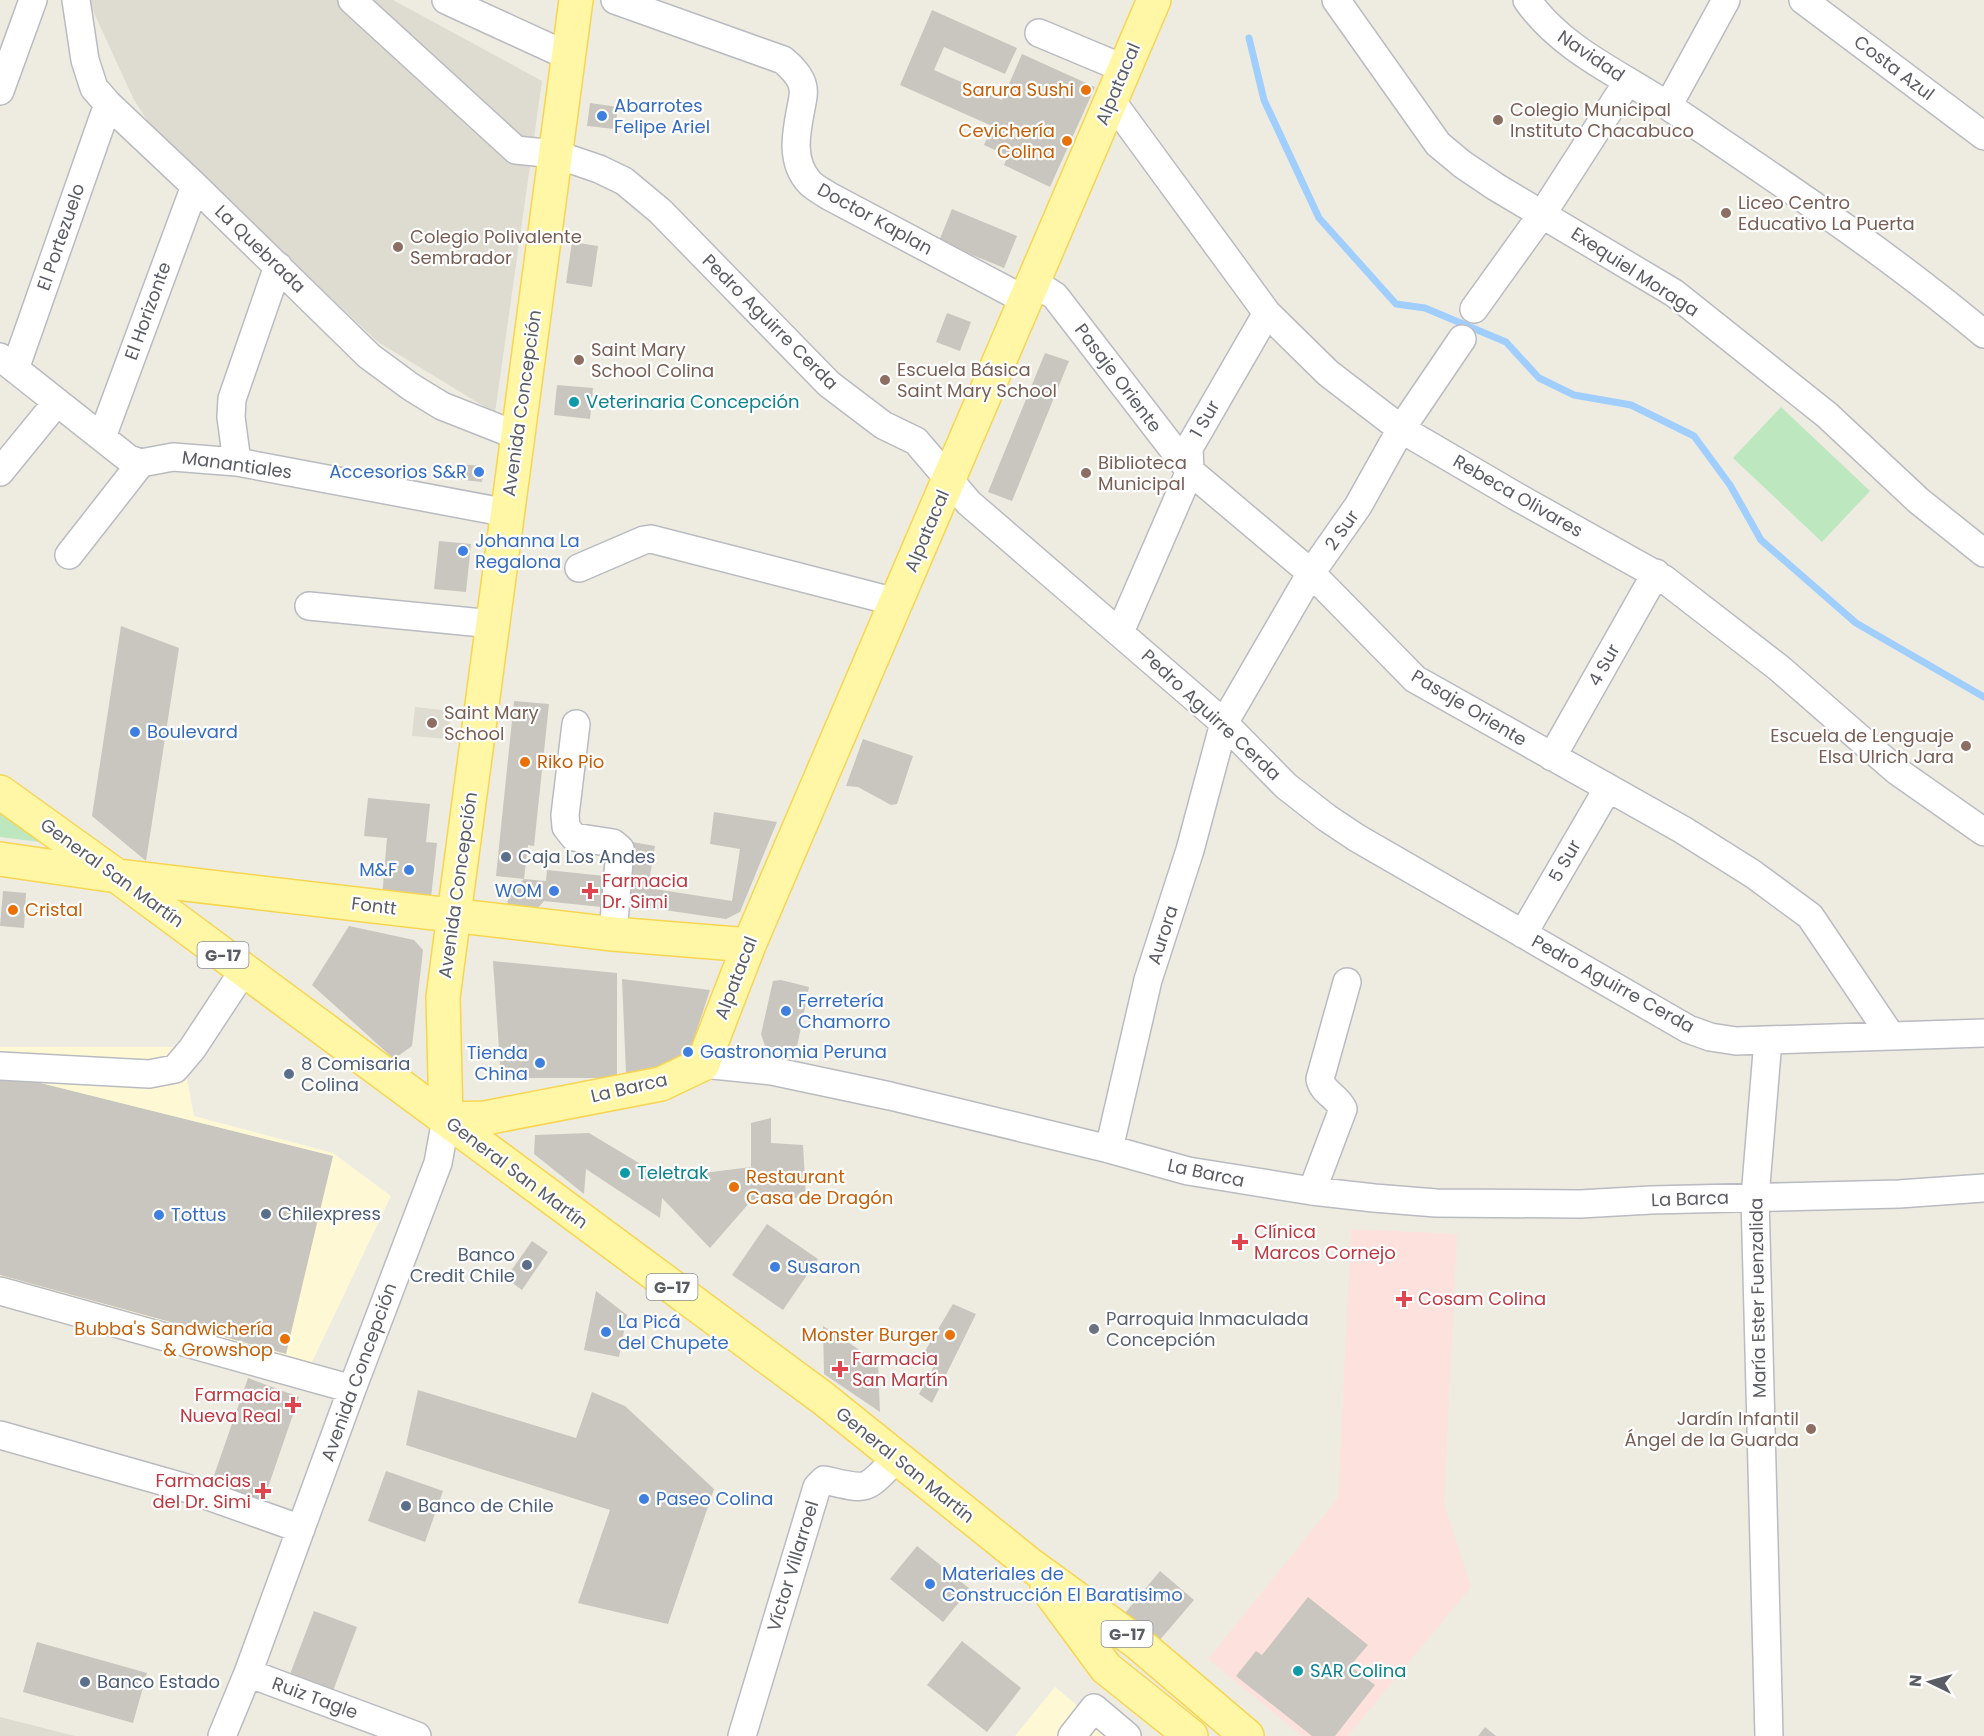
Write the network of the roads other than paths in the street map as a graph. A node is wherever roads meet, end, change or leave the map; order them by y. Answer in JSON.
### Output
{"nodes":[{"id":1,"x":33,"y":0,"type":"edge"},
{"id":2,"x":76,"y":0,"type":"edge"},
{"id":3,"x":352,"y":0,"type":"edge"},
{"id":4,"x":446,"y":0,"type":"edge"},
{"id":5,"x":576,"y":0,"type":"edge"},
{"id":6,"x":615,"y":0,"type":"edge"},
{"id":7,"x":1154,"y":0,"type":"edge"},
{"id":8,"x":1336,"y":0,"type":"edge"},
{"id":9,"x":1527,"y":0,"type":"edge"},
{"id":10,"x":1726,"y":0,"type":"edge"},
{"id":11,"x":1803,"y":0,"type":"edge"},
{"id":12,"x":1039,"y":33,"type":"dead end"},
{"id":13,"x":568,"y":56,"type":"junction"},
{"id":14,"x":1125,"y":69,"type":"junction"},
{"id":15,"x":1628,"y":81,"type":"junction"},
{"id":16,"x":0,"y":91,"type":"edge"},
{"id":17,"x":1112,"y":100,"type":"junction"},
{"id":18,"x":108,"y":104,"type":"junction"},
{"id":19,"x":1668,"y":106,"type":"junction"},
{"id":20,"x":1984,"y":136,"type":"edge"},
{"id":21,"x":555,"y":154,"type":"junction"},
{"id":22,"x":195,"y":186,"type":"junction"},
{"id":23,"x":1543,"y":213,"type":"junction"},
{"id":24,"x":278,"y":266,"type":"junction"},
{"id":25,"x":1029,"y":291,"type":"junction"},
{"id":26,"x":1474,"y":309,"type":"dead end"},
{"id":27,"x":1268,"y":313,"type":"junction"},
{"id":28,"x":1984,"y":334,"type":"edge"},
{"id":29,"x":1462,"y":339,"type":"dead end"},
{"id":30,"x":8,"y":363,"type":"edge"},
{"id":31,"x":57,"y":402,"type":"junction"},
{"id":32,"x":1401,"y":429,"type":"junction"},
{"id":33,"x":518,"y":436,"type":"junction"},
{"id":34,"x":102,"y":437,"type":"junction"},
{"id":35,"x":237,"y":462,"type":"junction"},
{"id":36,"x":141,"y":463,"type":"junction"},
{"id":37,"x":1190,"y":471,"type":"junction"},
{"id":38,"x":0,"y":472,"type":"edge"},
{"id":39,"x":949,"y":478,"type":"junction"},
{"id":40,"x":508,"y":513,"type":"junction"},
{"id":41,"x":1984,"y":553,"type":"edge"},
{"id":42,"x":69,"y":555,"type":"dead end"},
{"id":43,"x":579,"y":568,"type":"dead end"},
{"id":44,"x":1311,"y":573,"type":"junction"},
{"id":45,"x":1656,"y":573,"type":"junction"},
{"id":46,"x":896,"y":602,"type":"junction"},
{"id":47,"x":309,"y":606,"type":"dead end"},
{"id":48,"x":493,"y":624,"type":"junction"},
{"id":49,"x":1120,"y":632,"type":"junction"},
{"id":50,"x":1224,"y":723,"type":"junction"},
{"id":51,"x":576,"y":724,"type":"dead end"},
{"id":52,"x":1552,"y":758,"type":"junction"},
{"id":53,"x":1608,"y":788,"type":"junction"},
{"id":54,"x":0,"y":792,"type":"edge"},
{"id":55,"x":1984,"y":832,"type":"edge"},
{"id":56,"x":0,"y":859,"type":"edge"},
{"id":57,"x":117,"y":876,"type":"junction"},
{"id":58,"x":454,"y":915,"type":"junction"},
{"id":59,"x":613,"y":934,"type":"junction"},
{"id":60,"x":1523,"y":934,"type":"junction"},
{"id":61,"x":749,"y":945,"type":"junction"},
{"id":62,"x":244,"y":970,"type":"junction"},
{"id":63,"x":1347,"y":982,"type":"dead end"},
{"id":64,"x":1984,"y":1033,"type":"edge"},
{"id":65,"x":1891,"y":1036,"type":"junction"},
{"id":66,"x":1768,"y":1040,"type":"junction"},
{"id":67,"x":703,"y":1064,"type":"junction"},
{"id":68,"x":0,"y":1066,"type":"edge"},
{"id":69,"x":446,"y":1119,"type":"junction"},
{"id":70,"x":1109,"y":1149,"type":"junction"},
{"id":71,"x":1984,"y":1188,"type":"edge"},
{"id":72,"x":1312,"y":1191,"type":"junction"},
{"id":73,"x":1755,"y":1197,"type":"junction"},
{"id":74,"x":0,"y":1291,"type":"edge"},
{"id":75,"x":352,"y":1389,"type":"junction"},
{"id":76,"x":0,"y":1435,"type":"edge"},
{"id":77,"x":896,"y":1459,"type":"junction"},
{"id":78,"x":301,"y":1530,"type":"junction"},
{"id":79,"x":1028,"y":1563,"type":"junction"},
{"id":80,"x":248,"y":1673,"type":"junction"},
{"id":81,"x":1211,"y":1725,"type":"edge"},
{"id":82,"x":222,"y":1736,"type":"edge"},
{"id":83,"x":417,"y":1736,"type":"edge"},
{"id":84,"x":742,"y":1736,"type":"edge"},
{"id":85,"x":1072,"y":1736,"type":"edge"},
{"id":86,"x":1127,"y":1736,"type":"edge"},
{"id":87,"x":1191,"y":1736,"type":"edge"},
{"id":88,"x":1247,"y":1736,"type":"edge"},
{"id":89,"x":1769,"y":1736,"type":"edge"}],
"edges":[{"from":1,"to":16,"type":"street"},
{"from":2,"to":18,"type":"street","name":"La Quebrada"},
{"from":3,"to":21,"type":"street","name":"Pedro Aguirre Cerda"},
{"from":4,"to":13,"type":"street"},
{"from":5,"to":13,"type":"main road","name":"Avenida Concepción"},
{"from":6,"to":25,"type":"street","name":"Doctor Kaplan"},
{"from":7,"to":14,"type":"main road","name":"Alpatacal"},
{"from":8,"to":23,"type":"street","name":"Exequiel Moraga"},
{"from":9,"to":15,"type":"street","name":"Navidad"},
{"from":10,"to":19,"type":"street"},
{"from":11,"to":20,"type":"street","name":"Costa Azul"},
{"from":12,"to":14,"type":"street"},
{"from":13,"to":21,"type":"main road","name":"Avenida Concepción"},
{"from":14,"to":17,"type":"main road","name":"Alpatacal"},
{"from":15,"to":19,"type":"street","name":"Navidad"},
{"from":15,"to":23,"type":"street"},
{"from":17,"to":25,"type":"main road","name":"Alpatacal"},
{"from":17,"to":27,"type":"street","name":"Rebeca Olivares"},
{"from":18,"to":22,"type":"street","name":"La Quebrada"},
{"from":18,"to":30,"type":"street","name":"El Portezuelo"},
{"from":19,"to":28,"type":"street","name":"Navidad"},
{"from":21,"to":33,"type":"main road","name":"Avenida Concepción"},
{"from":21,"to":39,"type":"street","name":"Pedro Aguirre Cerda"},
{"from":22,"to":24,"type":"street","name":"La Quebrada"},
{"from":22,"to":34,"type":"street","name":"El Horizonte"},
{"from":23,"to":26,"type":"street"},
{"from":23,"to":41,"type":"street","name":"Exequiel Moraga"},
{"from":24,"to":33,"type":"street","name":"La Quebrada"},
{"from":24,"to":35,"type":"street"},
{"from":25,"to":37,"type":"street","name":"Pasaje Oriente"},
{"from":25,"to":39,"type":"main road","name":"Alpatacal"},
{"from":27,"to":32,"type":"street","name":"Rebeca Olivares"},
{"from":27,"to":37,"type":"street","name":"1 Sur"},
{"from":29,"to":32,"type":"street","name":"2 Sur"},
{"from":30,"to":31,"type":"street"},
{"from":31,"to":34,"type":"street"},
{"from":31,"to":38,"type":"street"},
{"from":32,"to":44,"type":"street","name":"2 Sur"},
{"from":32,"to":45,"type":"street","name":"Rebeca Olivares"},
{"from":33,"to":40,"type":"main road","name":"Avenida Concepción"},
{"from":34,"to":36,"type":"street"},
{"from":35,"to":36,"type":"street","name":"Manantiales"},
{"from":35,"to":40,"type":"street","name":"Manantiales"},
{"from":36,"to":42,"type":"street"},
{"from":37,"to":44,"type":"street","name":"Pasaje Oriente"},
{"from":37,"to":49,"type":"street","name":"1 Sur"},
{"from":39,"to":46,"type":"main road","name":"Alpatacal"},
{"from":39,"to":49,"type":"street","name":"Pedro Aguirre Cerda"},
{"from":40,"to":48,"type":"main road","name":"Avenida Concepción"},
{"from":43,"to":46,"type":"street"},
{"from":44,"to":50,"type":"street","name":"2 Sur"},
{"from":44,"to":52,"type":"street","name":"Pasaje Oriente"},
{"from":45,"to":52,"type":"street","name":"4 Sur"},
{"from":45,"to":55,"type":"street","name":"Rebeca Olivares"},
{"from":46,"to":61,"type":"main road","name":"Alpatacal"},
{"from":47,"to":48,"type":"street"},
{"from":48,"to":58,"type":"main road","name":"Avenida Concepción"},
{"from":49,"to":50,"type":"street","name":"Pedro Aguirre Cerda"},
{"from":50,"to":60,"type":"street","name":"Pedro Aguirre Cerda"},
{"from":50,"to":70,"type":"street","name":"Aurora"},
{"from":51,"to":59,"type":"street"},
{"from":52,"to":53,"type":"street","name":"Pasaje Oriente"},
{"from":53,"to":60,"type":"street","name":"5 Sur"},
{"from":53,"to":65,"type":"street","name":"Pasaje Oriente"},
{"from":54,"to":57,"type":"main road","name":"General San Martín","number":"G-17"},
{"from":56,"to":57,"type":"main road","name":"Fontt"},
{"from":57,"to":58,"type":"main road","name":"Fontt"},
{"from":57,"to":62,"type":"main road","name":"General San Martín","number":"G-17"},
{"from":58,"to":59,"type":"main road","name":"Fontt"},
{"from":58,"to":69,"type":"main road","name":"Avenida Concepción"},
{"from":59,"to":61,"type":"main road","name":"Fontt"},
{"from":60,"to":66,"type":"street","name":"Pedro Aguirre Cerda"},
{"from":61,"to":67,"type":"main road","name":"Alpatacal"},
{"from":62,"to":68,"type":"street"},
{"from":62,"to":69,"type":"main road","name":"General San Martín","number":"G-17"},
{"from":63,"to":72,"type":"street"},
{"from":64,"to":65,"type":"street","name":"Pedro Aguirre Cerda"},
{"from":65,"to":66,"type":"street","name":"Pedro Aguirre Cerda"},
{"from":66,"to":73,"type":"street","name":"María Ester Fuenzalida"},
{"from":67,"to":69,"type":"main road","name":"La Barca"},
{"from":67,"to":70,"type":"street","name":"La Barca"},
{"from":69,"to":75,"type":"street","name":"Avenida Concepción"},
{"from":69,"to":77,"type":"main road","name":"General San Martín","number":"G-17"},
{"from":70,"to":72,"type":"street","name":"La Barca"},
{"from":71,"to":73,"type":"street","name":"La Barca"},
{"from":72,"to":73,"type":"street","name":"La Barca"},
{"from":73,"to":89,"type":"street","name":"María Ester Fuenzalida"},
{"from":74,"to":75,"type":"street"},
{"from":75,"to":78,"type":"street","name":"Avenida Concepción"},
{"from":76,"to":78,"type":"street"},
{"from":77,"to":79,"type":"main road","name":"General San Martín","number":"G-17"},
{"from":77,"to":84,"type":"street","name":"Víctor Villarroel"},
{"from":78,"to":80,"type":"street","name":"Avenida Concepción"},
{"from":79,"to":81,"type":"main road","name":"General San Martín","number":"G-17"},
{"from":79,"to":87,"type":"main road","name":"General San Martín","number":"G-17"},
{"from":80,"to":82,"type":"street","name":"Avenida Concepción"},
{"from":80,"to":83,"type":"street","name":"Ruiz Tagle"},
{"from":81,"to":88,"type":"main road","name":"General San Martín","number":"G-17"},
{"from":85,"to":86,"type":"street"}]}
